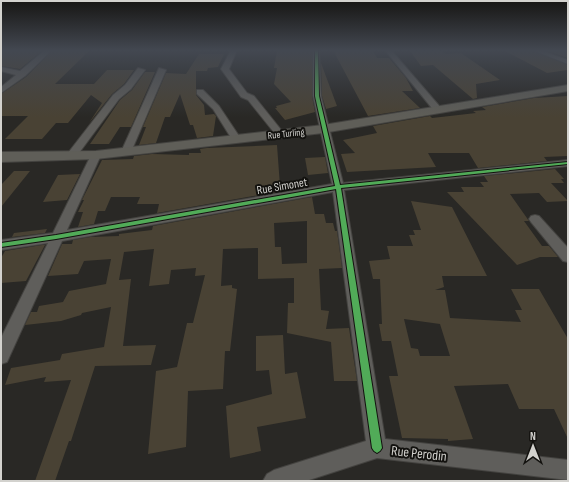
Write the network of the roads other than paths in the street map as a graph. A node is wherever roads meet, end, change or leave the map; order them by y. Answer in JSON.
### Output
{"nodes":[{"id":1,"x":16,"y":72,"type":"edge"},
{"id":2,"x":139,"y":72,"type":"edge"},
{"id":3,"x":161,"y":72,"type":"edge"},
{"id":4,"x":228,"y":72,"type":"edge"},
{"id":5,"x":316,"y":72,"type":"edge"},
{"id":6,"x":407,"y":72,"type":"edge"},
{"id":7,"x":22,"y":74,"type":"joint"},
{"id":8,"x":568,"y":88,"type":"edge"},
{"id":9,"x":1,"y":91,"type":"edge"},
{"id":10,"x":200,"y":92,"type":"dead end"},
{"id":11,"x":438,"y":110,"type":"junction"},
{"id":12,"x":324,"y":128,"type":"junction"},
{"id":13,"x":279,"y":133,"type":"junction"},
{"id":14,"x":236,"y":139,"type":"junction"},
{"id":15,"x":126,"y":152,"type":"junction"},
{"id":16,"x":72,"y":155,"type":"junction"},
{"id":17,"x":96,"y":155,"type":"junction"},
{"id":18,"x":1,"y":157,"type":"edge"},
{"id":19,"x":568,"y":163,"type":"edge"},
{"id":20,"x":338,"y":187,"type":"junction"},
{"id":21,"x":535,"y":218,"type":"dead end"},
{"id":22,"x":56,"y":238,"type":"junction"},
{"id":23,"x":1,"y":245,"type":"edge"},
{"id":24,"x":568,"y":257,"type":"edge"},
{"id":25,"x":1,"y":356,"type":"edge"},
{"id":26,"x":377,"y":448,"type":"junction"},
{"id":27,"x":568,"y":470,"type":"edge"},
{"id":28,"x":274,"y":481,"type":"edge"}],
"edges":[{"from":1,"to":7,"type":"street"},
{"from":2,"to":16,"type":"street"},
{"from":3,"to":15,"type":"street"},
{"from":4,"to":13,"type":"street"},
{"from":5,"to":12,"type":"street"},
{"from":6,"to":11,"type":"street"},
{"from":7,"to":9,"type":"street"},
{"from":8,"to":11,"type":"main road","name":"Rue Turling"},
{"from":10,"to":14,"type":"street"},
{"from":11,"to":12,"type":"main road","name":"Rue Turling"},
{"from":12,"to":13,"type":"main road","name":"Rue Turling"},
{"from":12,"to":20,"type":"street"},
{"from":13,"to":14,"type":"main road","name":"Rue Turling"},
{"from":14,"to":15,"type":"main road","name":"Rue Turling"},
{"from":15,"to":17,"type":"main road","name":"Rue Turling"},
{"from":16,"to":17,"type":"main road","name":"Rue Turling"},
{"from":16,"to":18,"type":"main road","name":"Rue Turling"},
{"from":17,"to":22,"type":"street"},
{"from":19,"to":20,"type":"street","name":"Rue Simonet"},
{"from":20,"to":22,"type":"street","name":"Rue Simonet"},
{"from":20,"to":26,"type":"street"},
{"from":21,"to":24,"type":"street"},
{"from":22,"to":23,"type":"street","name":"Rue Simonet"},
{"from":22,"to":25,"type":"street"},
{"from":26,"to":27,"type":"street","name":"Rue Perodin"},
{"from":26,"to":28,"type":"street","name":"Rue Perodin"}]}
